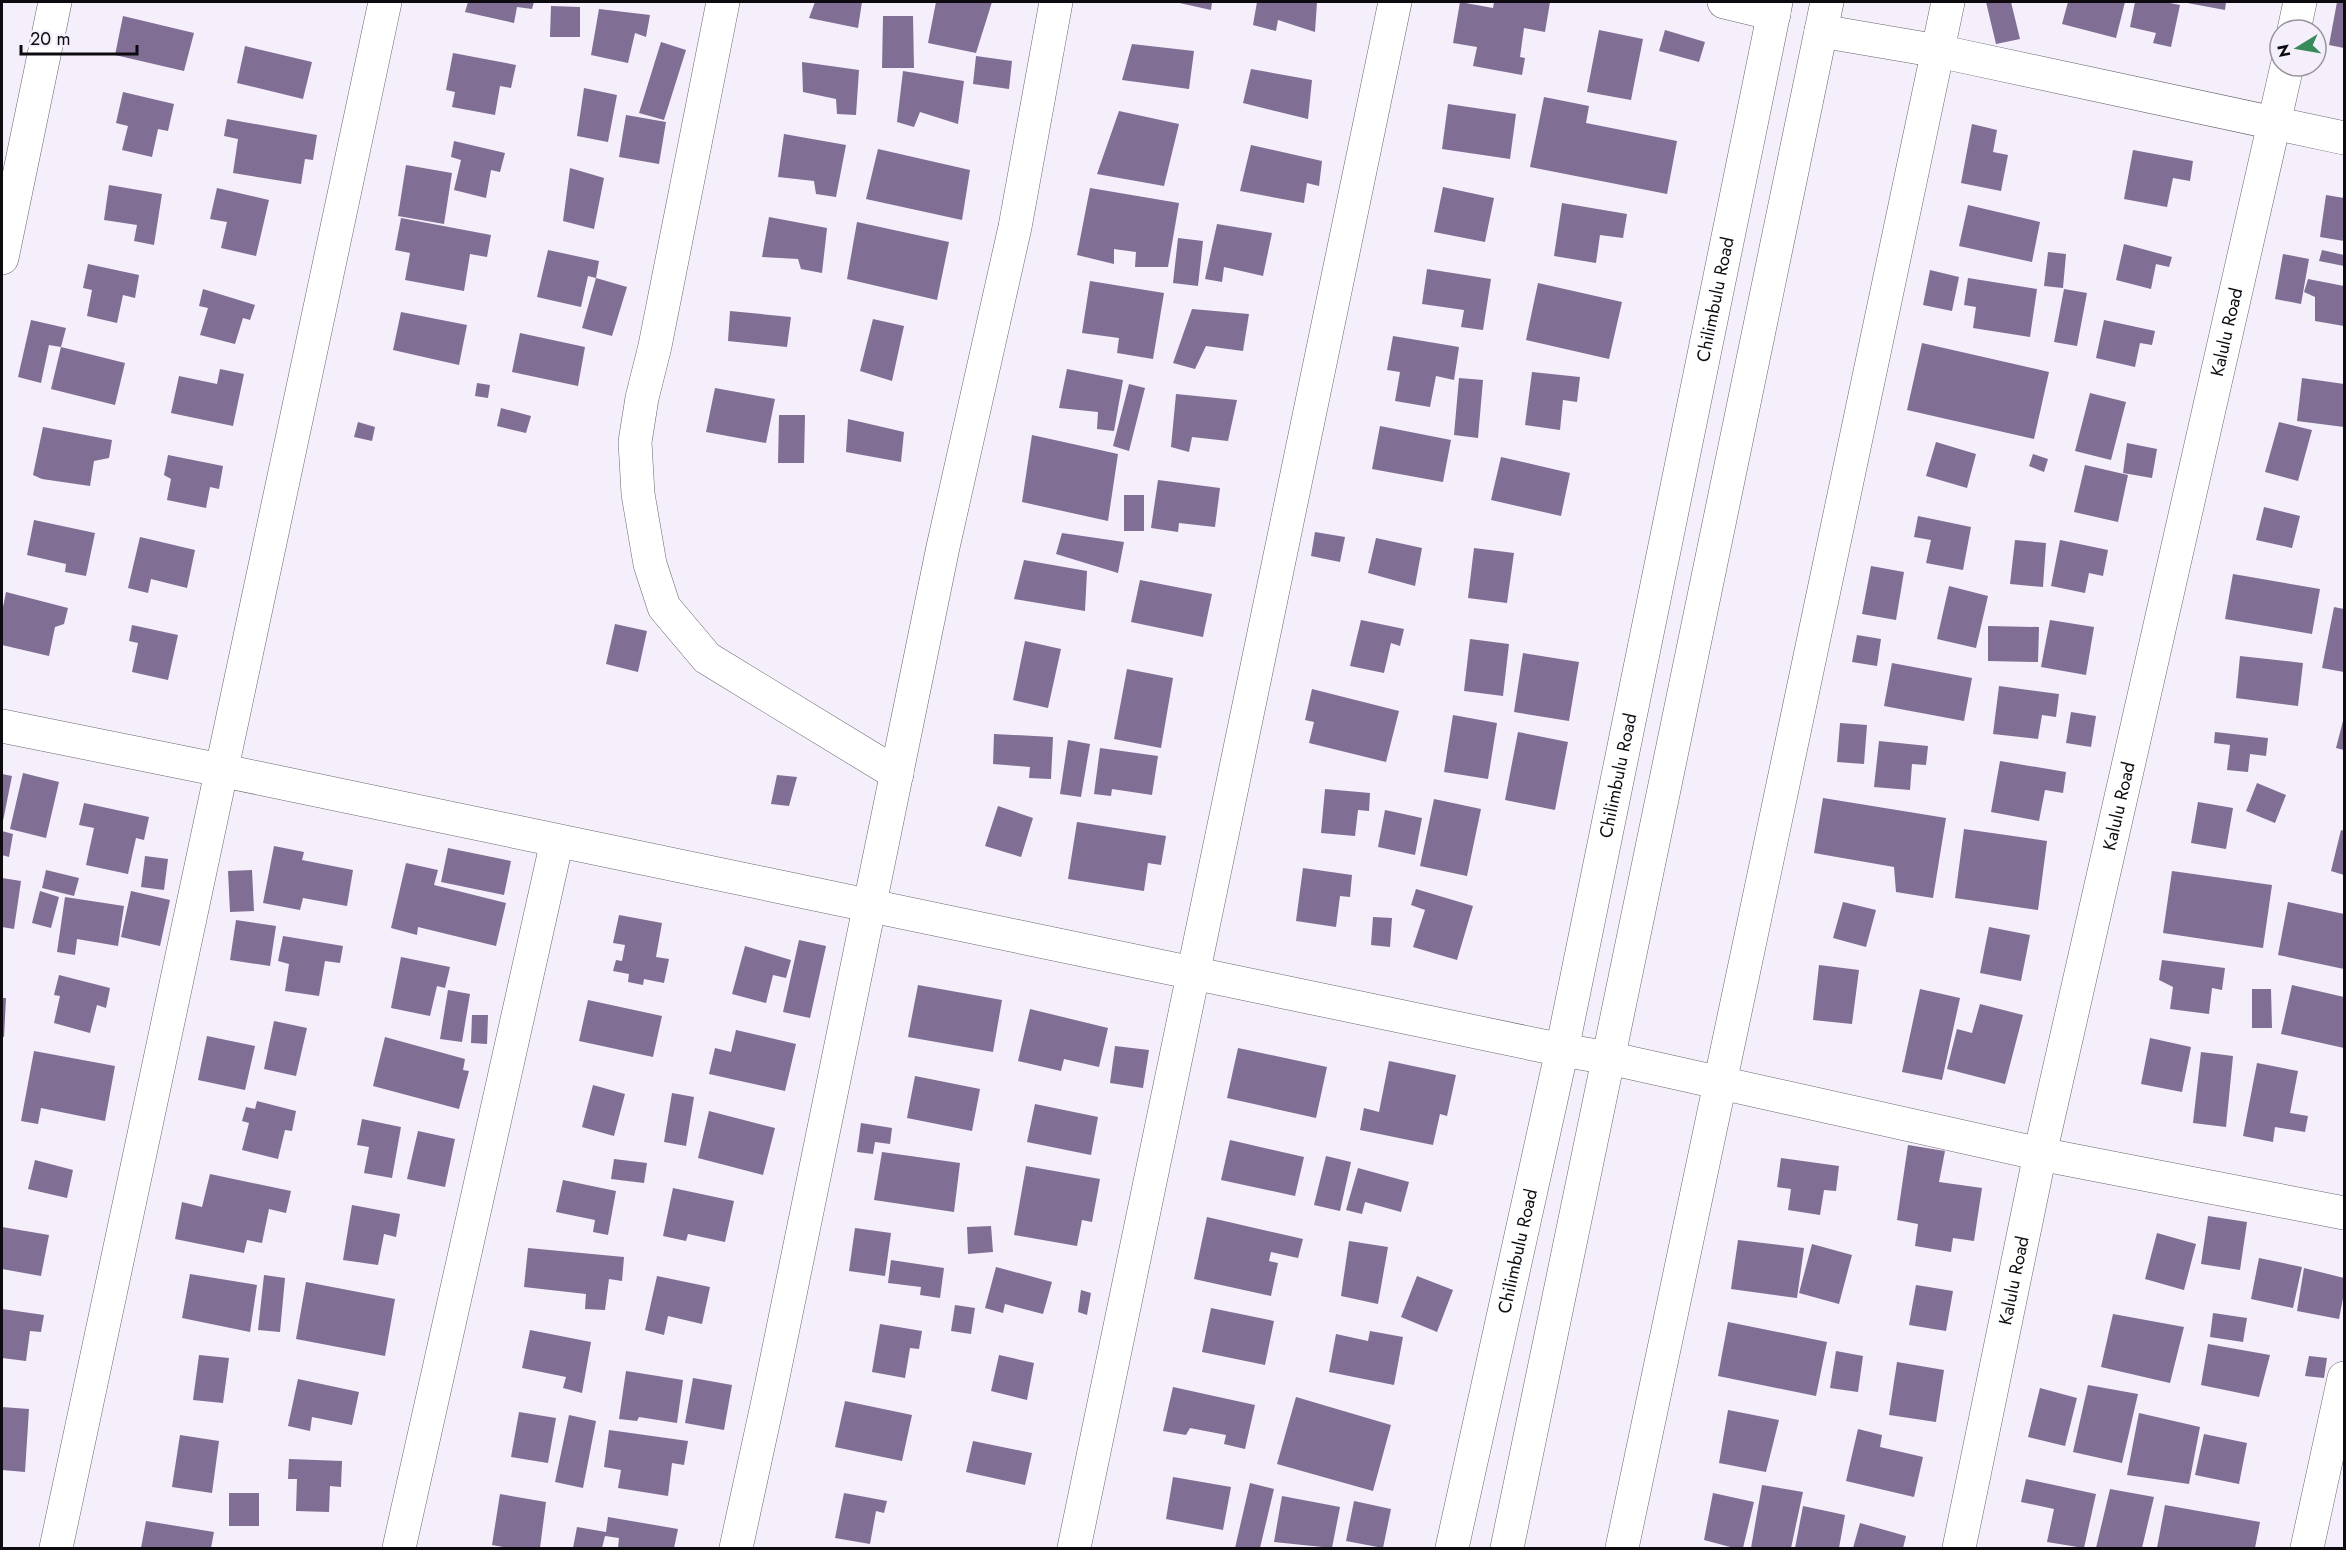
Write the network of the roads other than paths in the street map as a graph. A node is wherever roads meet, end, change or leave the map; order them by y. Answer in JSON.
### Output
{"nodes":[{"id":1,"x":55,"y":2,"type":"edge"},
{"id":2,"x":385,"y":2,"type":"edge"},
{"id":3,"x":723,"y":2,"type":"edge"},
{"id":4,"x":1056,"y":2,"type":"edge"},
{"id":5,"x":1395,"y":2,"type":"edge"},
{"id":6,"x":1724,"y":2,"type":"edge"},
{"id":7,"x":1948,"y":2,"type":"edge"},
{"id":8,"x":2300,"y":2,"type":"edge"},
{"id":9,"x":1775,"y":8,"type":"edge"},
{"id":10,"x":1824,"y":16,"type":"edge"},
{"id":11,"x":2297,"y":18,"type":"edge"},
{"id":12,"x":1938,"y":51,"type":"junction"},
{"id":13,"x":2285,"y":78,"type":"edge"},
{"id":14,"x":2275,"y":124,"type":"junction"},
{"id":15,"x":2344,"y":138,"type":"edge"},
{"id":16,"x":2,"y":258,"type":"edge"},
{"id":17,"x":2,"y":726,"type":"edge"},
{"id":18,"x":220,"y":770,"type":"junction"},
{"id":19,"x":897,"y":774,"type":"junction"},
{"id":20,"x":557,"y":842,"type":"junction"},
{"id":21,"x":869,"y":906,"type":"junction"},
{"id":22,"x":1192,"y":974,"type":"junction"},
{"id":23,"x":1562,"y":1050,"type":"junction"},
{"id":24,"x":1609,"y":1058,"type":"junction"},
{"id":25,"x":1720,"y":1082,"type":"junction"},
{"id":26,"x":2040,"y":1154,"type":"junction"},
{"id":27,"x":2344,"y":1213,"type":"edge"},
{"id":28,"x":2344,"y":1378,"type":"edge"},
{"id":29,"x":56,"y":1548,"type":"edge"},
{"id":30,"x":399,"y":1548,"type":"edge"},
{"id":31,"x":736,"y":1548,"type":"edge"},
{"id":32,"x":1074,"y":1548,"type":"edge"},
{"id":33,"x":1452,"y":1548,"type":"edge"},
{"id":34,"x":1507,"y":1548,"type":"edge"},
{"id":35,"x":1622,"y":1548,"type":"edge"},
{"id":36,"x":1959,"y":1548,"type":"edge"},
{"id":37,"x":2307,"y":1548,"type":"edge"}],
"edges":[{"from":1,"to":16,"type":"street"},
{"from":2,"to":18,"type":"street"},
{"from":3,"to":19,"type":"street"},
{"from":4,"to":19,"type":"street"},
{"from":5,"to":22,"type":"street"},
{"from":6,"to":9,"type":"street"},
{"from":7,"to":12,"type":"street"},
{"from":8,"to":11,"type":"street"},
{"from":9,"to":23,"type":"street","name":"Chilimbulu Road"},
{"from":10,"to":12,"type":"street"},
{"from":10,"to":24,"type":"street"},
{"from":12,"to":14,"type":"street"},
{"from":12,"to":25,"type":"street"},
{"from":13,"to":14,"type":"street","name":"Kalulu Road"},
{"from":14,"to":15,"type":"street"},
{"from":14,"to":26,"type":"street","name":"Kalulu Road"},
{"from":17,"to":18,"type":"street"},
{"from":18,"to":20,"type":"street"},
{"from":18,"to":29,"type":"street"},
{"from":19,"to":21,"type":"street"},
{"from":20,"to":21,"type":"street"},
{"from":20,"to":30,"type":"street"},
{"from":21,"to":22,"type":"street"},
{"from":21,"to":31,"type":"street"},
{"from":22,"to":23,"type":"street"},
{"from":22,"to":32,"type":"street"},
{"from":23,"to":24,"type":"street"},
{"from":23,"to":33,"type":"street","name":"Chilimbulu Road"},
{"from":24,"to":25,"type":"street"},
{"from":24,"to":34,"type":"street"},
{"from":25,"to":26,"type":"street"},
{"from":25,"to":35,"type":"street"},
{"from":26,"to":27,"type":"street"},
{"from":26,"to":36,"type":"street","name":"Kalulu Road"},
{"from":28,"to":37,"type":"street"}]}
